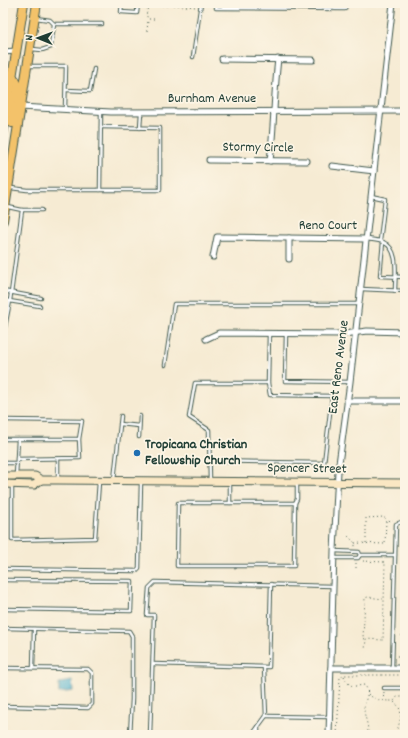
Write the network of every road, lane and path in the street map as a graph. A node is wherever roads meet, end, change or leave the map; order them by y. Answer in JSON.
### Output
{"nodes":[{"id":1,"x":24,"y":3,"type":"edge"},
{"id":2,"x":37,"y":3,"type":"edge"},
{"id":3,"x":122,"y":3,"type":"edge"},
{"id":4,"x":138,"y":3,"type":"edge"},
{"id":5,"x":201,"y":3,"type":"edge"},
{"id":6,"x":217,"y":3,"type":"edge"},
{"id":7,"x":346,"y":3,"type":"edge"},
{"id":8,"x":393,"y":3,"type":"edge"},
{"id":9,"x":200,"y":8,"type":"junction"},
{"id":10,"x":34,"y":18,"type":"junction"},
{"id":11,"x":148,"y":19,"type":"junction"},
{"id":12,"x":154,"y":19,"type":"dead end"},
{"id":13,"x":54,"y":24,"type":"junction"},
{"id":14,"x":102,"y":24,"type":"dead end"},
{"id":15,"x":147,"y":30,"type":"dead end"},
{"id":16,"x":30,"y":49,"type":"junction"},
{"id":17,"x":16,"y":51,"type":"junction"},
{"id":18,"x":3,"y":52,"type":"edge"},
{"id":19,"x":193,"y":57,"type":"dead end"},
{"id":20,"x":222,"y":59,"type":"dead end"},
{"id":21,"x":278,"y":60,"type":"junction"},
{"id":22,"x":313,"y":60,"type":"dead end"},
{"id":23,"x":27,"y":66,"type":"junction"},
{"id":24,"x":94,"y":69,"type":"dead end"},
{"id":25,"x":12,"y":76,"type":"junction"},
{"id":26,"x":66,"y":90,"type":"junction"},
{"id":27,"x":5,"y":101,"type":"edge"},
{"id":28,"x":20,"y":107,"type":"junction"},
{"id":29,"x":65,"y":109,"type":"junction"},
{"id":30,"x":101,"y":111,"type":"junction"},
{"id":31,"x":274,"y":111,"type":"junction"},
{"id":32,"x":380,"y":111,"type":"junction"},
{"id":33,"x":405,"y":111,"type":"edge"},
{"id":34,"x":141,"y":112,"type":"junction"},
{"id":35,"x":101,"y":127,"type":"junction"},
{"id":36,"x":140,"y":128,"type":"junction"},
{"id":37,"x":3,"y":134,"type":"edge"},
{"id":38,"x":15,"y":137,"type":"junction"},
{"id":39,"x":209,"y":160,"type":"dead end"},
{"id":40,"x":270,"y":160,"type":"junction"},
{"id":41,"x":307,"y":161,"type":"dead end"},
{"id":42,"x":332,"y":166,"type":"dead end"},
{"id":43,"x":374,"y":171,"type":"junction"},
{"id":44,"x":8,"y":187,"type":"junction"},
{"id":45,"x":100,"y":190,"type":"junction"},
{"id":46,"x":371,"y":196,"type":"junction"},
{"id":47,"x":5,"y":206,"type":"junction"},
{"id":48,"x":22,"y":210,"type":"junction"},
{"id":49,"x":42,"y":210,"type":"dead end"},
{"id":50,"x":3,"y":221,"type":"edge"},
{"id":51,"x":289,"y":238,"type":"junction"},
{"id":52,"x":366,"y":239,"type":"junction"},
{"id":53,"x":382,"y":242,"type":"junction"},
{"id":54,"x":213,"y":257,"type":"dead end"},
{"id":55,"x":289,"y":260,"type":"dead end"},
{"id":56,"x":395,"y":276,"type":"junction"},
{"id":57,"x":405,"y":277,"type":"edge"},
{"id":58,"x":361,"y":289,"type":"junction"},
{"id":59,"x":395,"y":290,"type":"junction"},
{"id":60,"x":3,"y":291,"type":"edge"},
{"id":61,"x":405,"y":291,"type":"edge"},
{"id":62,"x":11,"y":292,"type":"junction"},
{"id":63,"x":41,"y":298,"type":"dead end"},
{"id":64,"x":3,"y":300,"type":"edge"},
{"id":65,"x":10,"y":301,"type":"junction"},
{"id":66,"x":359,"y":304,"type":"junction"},
{"id":67,"x":40,"y":306,"type":"dead end"},
{"id":68,"x":356,"y":332,"type":"junction"},
{"id":69,"x":405,"y":332,"type":"edge"},
{"id":70,"x":268,"y":333,"type":"junction"},
{"id":71,"x":286,"y":333,"type":"junction"},
{"id":72,"x":3,"y":337,"type":"edge"},
{"id":73,"x":206,"y":339,"type":"dead end"},
{"id":74,"x":165,"y":364,"type":"dead end"},
{"id":75,"x":350,"y":382,"type":"junction"},
{"id":76,"x":268,"y":383,"type":"junction"},
{"id":77,"x":347,"y":401,"type":"junction"},
{"id":78,"x":405,"y":401,"type":"edge"},
{"id":79,"x":121,"y":416,"type":"dead end"},
{"id":80,"x":140,"y":416,"type":"dead end"},
{"id":81,"x":3,"y":420,"type":"edge"},
{"id":82,"x":120,"y":424,"type":"junction"},
{"id":83,"x":139,"y":426,"type":"junction"},
{"id":84,"x":139,"y":437,"type":"dead end"},
{"id":85,"x":3,"y":439,"type":"edge"},
{"id":86,"x":18,"y":439,"type":"junction"},
{"id":87,"x":79,"y":439,"type":"junction"},
{"id":88,"x":17,"y":458,"type":"junction"},
{"id":89,"x":58,"y":459,"type":"junction"},
{"id":90,"x":210,"y":461,"type":"junction"},
{"id":91,"x":3,"y":463,"type":"edge"},
{"id":92,"x":17,"y":463,"type":"junction"},
{"id":93,"x":3,"y":476,"type":"edge"},
{"id":94,"x":16,"y":476,"type":"junction"},
{"id":95,"x":41,"y":480,"type":"junction"},
{"id":96,"x":58,"y":480,"type":"junction"},
{"id":97,"x":99,"y":480,"type":"junction"},
{"id":98,"x":141,"y":480,"type":"junction"},
{"id":99,"x":114,"y":481,"type":"junction"},
{"id":100,"x":210,"y":481,"type":"junction"},
{"id":101,"x":230,"y":482,"type":"junction"},
{"id":102,"x":298,"y":482,"type":"junction"},
{"id":103,"x":405,"y":482,"type":"edge"},
{"id":104,"x":338,"y":483,"type":"junction"},
{"id":105,"x":3,"y":484,"type":"edge"},
{"id":106,"x":12,"y":485,"type":"junction"},
{"id":107,"x":230,"y":503,"type":"junction"},
{"id":108,"x":295,"y":503,"type":"junction"},
{"id":109,"x":405,"y":511,"type":"edge"},
{"id":110,"x":404,"y":518,"type":"edge"},
{"id":111,"x":387,"y":520,"type":"junction"},
{"id":112,"x":396,"y":520,"type":"dead end"},
{"id":113,"x":405,"y":525,"type":"edge"},
{"id":114,"x":348,"y":536,"type":"dead end"},
{"id":115,"x":355,"y":543,"type":"junction"},
{"id":116,"x":366,"y":544,"type":"junction"},
{"id":117,"x":334,"y":551,"type":"junction"},
{"id":118,"x":355,"y":552,"type":"junction"},
{"id":119,"x":360,"y":555,"type":"junction"},
{"id":120,"x":395,"y":555,"type":"junction"},
{"id":121,"x":334,"y":558,"type":"junction"},
{"id":122,"x":356,"y":560,"type":"dead end"},
{"id":123,"x":363,"y":561,"type":"dead end"},
{"id":124,"x":356,"y":568,"type":"dead end"},
{"id":125,"x":3,"y":569,"type":"edge"},
{"id":126,"x":3,"y":580,"type":"edge"},
{"id":127,"x":271,"y":584,"type":"junction"},
{"id":128,"x":333,"y":586,"type":"junction"},
{"id":129,"x":384,"y":599,"type":"junction"},
{"id":130,"x":3,"y":609,"type":"edge"},
{"id":131,"x":3,"y":628,"type":"edge"},
{"id":132,"x":34,"y":630,"type":"junction"},
{"id":133,"x":366,"y":639,"type":"junction"},
{"id":134,"x":365,"y":650,"type":"dead end"},
{"id":135,"x":392,"y":657,"type":"junction"},
{"id":136,"x":153,"y":664,"type":"junction"},
{"id":137,"x":264,"y":667,"type":"junction"},
{"id":138,"x":3,"y":668,"type":"edge"},
{"id":139,"x":33,"y":668,"type":"junction"},
{"id":140,"x":331,"y":668,"type":"junction"},
{"id":141,"x":392,"y":668,"type":"junction"},
{"id":142,"x":405,"y":668,"type":"edge"},
{"id":143,"x":344,"y":675,"type":"junction"},
{"id":144,"x":405,"y":675,"type":"edge"},
{"id":145,"x":384,"y":688,"type":"joint"},
{"id":146,"x":405,"y":688,"type":"edge"},
{"id":147,"x":368,"y":694,"type":"junction"},
{"id":148,"x":405,"y":697,"type":"edge"},
{"id":149,"x":383,"y":701,"type":"junction"},
{"id":150,"x":394,"y":701,"type":"junction"},
{"id":151,"x":3,"y":706,"type":"edge"},
{"id":152,"x":266,"y":716,"type":"junction"},
{"id":153,"x":330,"y":717,"type":"junction"},
{"id":154,"x":258,"y":727,"type":"junction"},
{"id":155,"x":130,"y":735,"type":"edge"},
{"id":156,"x":150,"y":735,"type":"edge"},
{"id":157,"x":252,"y":735,"type":"edge"},
{"id":158,"x":258,"y":735,"type":"edge"},
{"id":159,"x":329,"y":735,"type":"edge"},
{"id":160,"x":338,"y":735,"type":"edge"},
{"id":161,"x":354,"y":735,"type":"edge"},
{"id":162,"x":364,"y":735,"type":"edge"},
{"id":163,"x":367,"y":735,"type":"edge"},
{"id":164,"x":395,"y":735,"type":"edge"}],
"edges":[{"from":1,"to":17,"type":"main road"},
{"from":2,"to":10,"type":"main road"},
{"from":3,"to":4,"type":"lane"},
{"from":5,"to":9,"type":"lane"},
{"from":6,"to":7,"type":"lane"},
{"from":8,"to":32,"type":"street","name":"East Reno Avenue"},
{"from":9,"to":11,"type":"path"},
{"from":9,"to":19,"type":"lane"},
{"from":10,"to":13,"type":"lane"},
{"from":10,"to":16,"type":"main road"},
{"from":11,"to":12,"type":"path"},
{"from":11,"to":15,"type":"path"},
{"from":13,"to":14,"type":"lane"},
{"from":13,"to":16,"type":"lane"},
{"from":16,"to":23,"type":"main road"},
{"from":17,"to":18,"type":"street"},
{"from":17,"to":25,"type":"main road"},
{"from":20,"to":21,"type":"street"},
{"from":21,"to":22,"type":"street"},
{"from":21,"to":31,"type":"street"},
{"from":23,"to":26,"type":"lane"},
{"from":23,"to":28,"type":"main road"},
{"from":24,"to":26,"type":"lane"},
{"from":25,"to":27,"type":"main road"},
{"from":25,"to":28,"type":"main road"},
{"from":26,"to":29,"type":"lane"},
{"from":27,"to":37,"type":"main road"},
{"from":27,"to":38,"type":"main road"},
{"from":28,"to":29,"type":"street","name":"Burnham Avenue"},
{"from":28,"to":38,"type":"main road"},
{"from":29,"to":30,"type":"street","name":"Burnham Avenue"},
{"from":30,"to":34,"type":"street","name":"Burnham Avenue"},
{"from":30,"to":35,"type":"lane"},
{"from":31,"to":32,"type":"street","name":"Burnham Avenue"},
{"from":31,"to":34,"type":"street","name":"Burnham Avenue"},
{"from":31,"to":40,"type":"street"},
{"from":32,"to":33,"type":"street","name":"Burnham Avenue"},
{"from":32,"to":43,"type":"street","name":"East Reno Avenue"},
{"from":34,"to":36,"type":"lane"},
{"from":35,"to":36,"type":"lane"},
{"from":35,"to":45,"type":"lane"},
{"from":36,"to":45,"type":"lane"},
{"from":38,"to":44,"type":"main road"},
{"from":39,"to":40,"type":"street","name":"Stormy Circle"},
{"from":40,"to":41,"type":"street","name":"Stormy Circle"},
{"from":42,"to":43,"type":"street"},
{"from":43,"to":46,"type":"street","name":"East Reno Avenue"},
{"from":44,"to":45,"type":"lane"},
{"from":44,"to":47,"type":"main road"},
{"from":46,"to":52,"type":"street","name":"East Reno Avenue"},
{"from":46,"to":53,"type":"lane"},
{"from":47,"to":48,"type":"lane"},
{"from":47,"to":50,"type":"main road"},
{"from":48,"to":49,"type":"lane"},
{"from":48,"to":62,"type":"lane"},
{"from":51,"to":52,"type":"street","name":"Reno Court"},
{"from":51,"to":54,"type":"street","name":"Reno Court"},
{"from":51,"to":55,"type":"street","name":"Reno Court"},
{"from":52,"to":53,"type":"lane"},
{"from":52,"to":58,"type":"street","name":"East Reno Avenue"},
{"from":53,"to":56,"type":"lane"},
{"from":53,"to":56,"type":"lane"},
{"from":56,"to":57,"type":"lane"},
{"from":56,"to":59,"type":"lane"},
{"from":58,"to":59,"type":"lane"},
{"from":58,"to":66,"type":"street","name":"East Reno Avenue"},
{"from":59,"to":61,"type":"lane"},
{"from":60,"to":62,"type":"lane"},
{"from":62,"to":63,"type":"lane"},
{"from":62,"to":65,"type":"lane"},
{"from":64,"to":65,"type":"lane"},
{"from":65,"to":67,"type":"lane"},
{"from":65,"to":72,"type":"lane"},
{"from":66,"to":68,"type":"street","name":"East Reno Avenue"},
{"from":66,"to":74,"type":"lane"},
{"from":68,"to":69,"type":"street"},
{"from":68,"to":71,"type":"street"},
{"from":68,"to":75,"type":"street","name":"East Reno Avenue"},
{"from":70,"to":71,"type":"street"},
{"from":70,"to":73,"type":"street"},
{"from":70,"to":76,"type":"lane"},
{"from":71,"to":75,"type":"lane"},
{"from":75,"to":77,"type":"street","name":"East Reno Avenue"},
{"from":76,"to":90,"type":"lane"},
{"from":76,"to":90,"type":"lane"},
{"from":77,"to":78,"type":"street"},
{"from":77,"to":104,"type":"street","name":"East Reno Avenue"},
{"from":79,"to":82,"type":"lane"},
{"from":80,"to":83,"type":"lane"},
{"from":81,"to":87,"type":"lane"},
{"from":82,"to":83,"type":"lane"},
{"from":82,"to":99,"type":"lane"},
{"from":83,"to":84,"type":"lane"},
{"from":85,"to":86,"type":"lane"},
{"from":86,"to":87,"type":"lane"},
{"from":86,"to":88,"type":"lane"},
{"from":87,"to":89,"type":"lane"},
{"from":88,"to":89,"type":"lane"},
{"from":88,"to":92,"type":"lane"},
{"from":89,"to":96,"type":"lane"},
{"from":90,"to":100,"type":"lane"},
{"from":91,"to":92,"type":"lane"},
{"from":92,"to":94,"type":"lane"},
{"from":93,"to":94,"type":"street","name":"Spencer Street"},
{"from":94,"to":95,"type":"street","name":"Spencer Street"},
{"from":95,"to":96,"type":"street","name":"Spencer Street"},
{"from":95,"to":106,"type":"street","name":"Spencer Street"},
{"from":96,"to":97,"type":"street","name":"Spencer Street"},
{"from":97,"to":99,"type":"street","name":"Spencer Street"},
{"from":97,"to":106,"type":"lane"},
{"from":98,"to":99,"type":"street","name":"Spencer Street"},
{"from":98,"to":100,"type":"street","name":"Spencer Street"},
{"from":98,"to":125,"type":"lane"},
{"from":100,"to":101,"type":"street","name":"Spencer Street"},
{"from":101,"to":102,"type":"street","name":"Spencer Street"},
{"from":101,"to":107,"type":"lane"},
{"from":102,"to":104,"type":"street","name":"Spencer Street"},
{"from":102,"to":108,"type":"lane"},
{"from":103,"to":104,"type":"street","name":"Spencer Street"},
{"from":104,"to":117,"type":"street","name":"East Reno Avenue"},
{"from":105,"to":106,"type":"street","name":"Spencer Street"},
{"from":107,"to":108,"type":"lane"},
{"from":107,"to":108,"type":"lane"},
{"from":109,"to":110,"type":"path"},
{"from":110,"to":120,"type":"lane"},
{"from":111,"to":112,"type":"path"},
{"from":111,"to":116,"type":"path"},
{"from":111,"to":116,"type":"path"},
{"from":113,"to":135,"type":"path"},
{"from":114,"to":115,"type":"path"},
{"from":115,"to":116,"type":"path"},
{"from":115,"to":118,"type":"path"},
{"from":117,"to":118,"type":"lane"},
{"from":117,"to":121,"type":"street","name":"East Reno Avenue"},
{"from":118,"to":119,"type":"lane"},
{"from":119,"to":120,"type":"lane"},
{"from":119,"to":121,"type":"lane"},
{"from":120,"to":135,"type":"lane"},
{"from":121,"to":128,"type":"street","name":"East Reno Avenue"},
{"from":122,"to":124,"type":"path"},
{"from":123,"to":129,"type":"path"},
{"from":126,"to":130,"type":"lane"},
{"from":127,"to":128,"type":"lane"},
{"from":127,"to":136,"type":"lane"},
{"from":127,"to":137,"type":"lane"},
{"from":128,"to":140,"type":"street","name":"East Reno Avenue"},
{"from":129,"to":133,"type":"path"},
{"from":129,"to":133,"type":"path"},
{"from":131,"to":132,"type":"lane"},
{"from":132,"to":139,"type":"lane"},
{"from":132,"to":155,"type":"lane"},
{"from":133,"to":134,"type":"path"},
{"from":135,"to":141,"type":"lane"},
{"from":136,"to":137,"type":"lane"},
{"from":136,"to":156,"type":"lane"},
{"from":137,"to":152,"type":"lane"},
{"from":138,"to":139,"type":"lane"},
{"from":139,"to":151,"type":"lane"},
{"from":140,"to":141,"type":"street"},
{"from":140,"to":153,"type":"street","name":"East Reno Avenue"},
{"from":141,"to":142,"type":"street"},
{"from":143,"to":144,"type":"path"},
{"from":143,"to":147,"type":"path"},
{"from":143,"to":160,"type":"path"},
{"from":145,"to":146,"type":"lane"},
{"from":145,"to":149,"type":"path"},
{"from":147,"to":149,"type":"path"},
{"from":147,"to":163,"type":"path"},
{"from":148,"to":150,"type":"path"},
{"from":149,"to":150,"type":"path"},
{"from":150,"to":164,"type":"path"},
{"from":152,"to":153,"type":"lane"},
{"from":152,"to":154,"type":"lane"},
{"from":153,"to":159,"type":"street","name":"East Reno Avenue"},
{"from":154,"to":157,"type":"lane"},
{"from":154,"to":158,"type":"lane"},
{"from":161,"to":162,"type":"path"}]}
